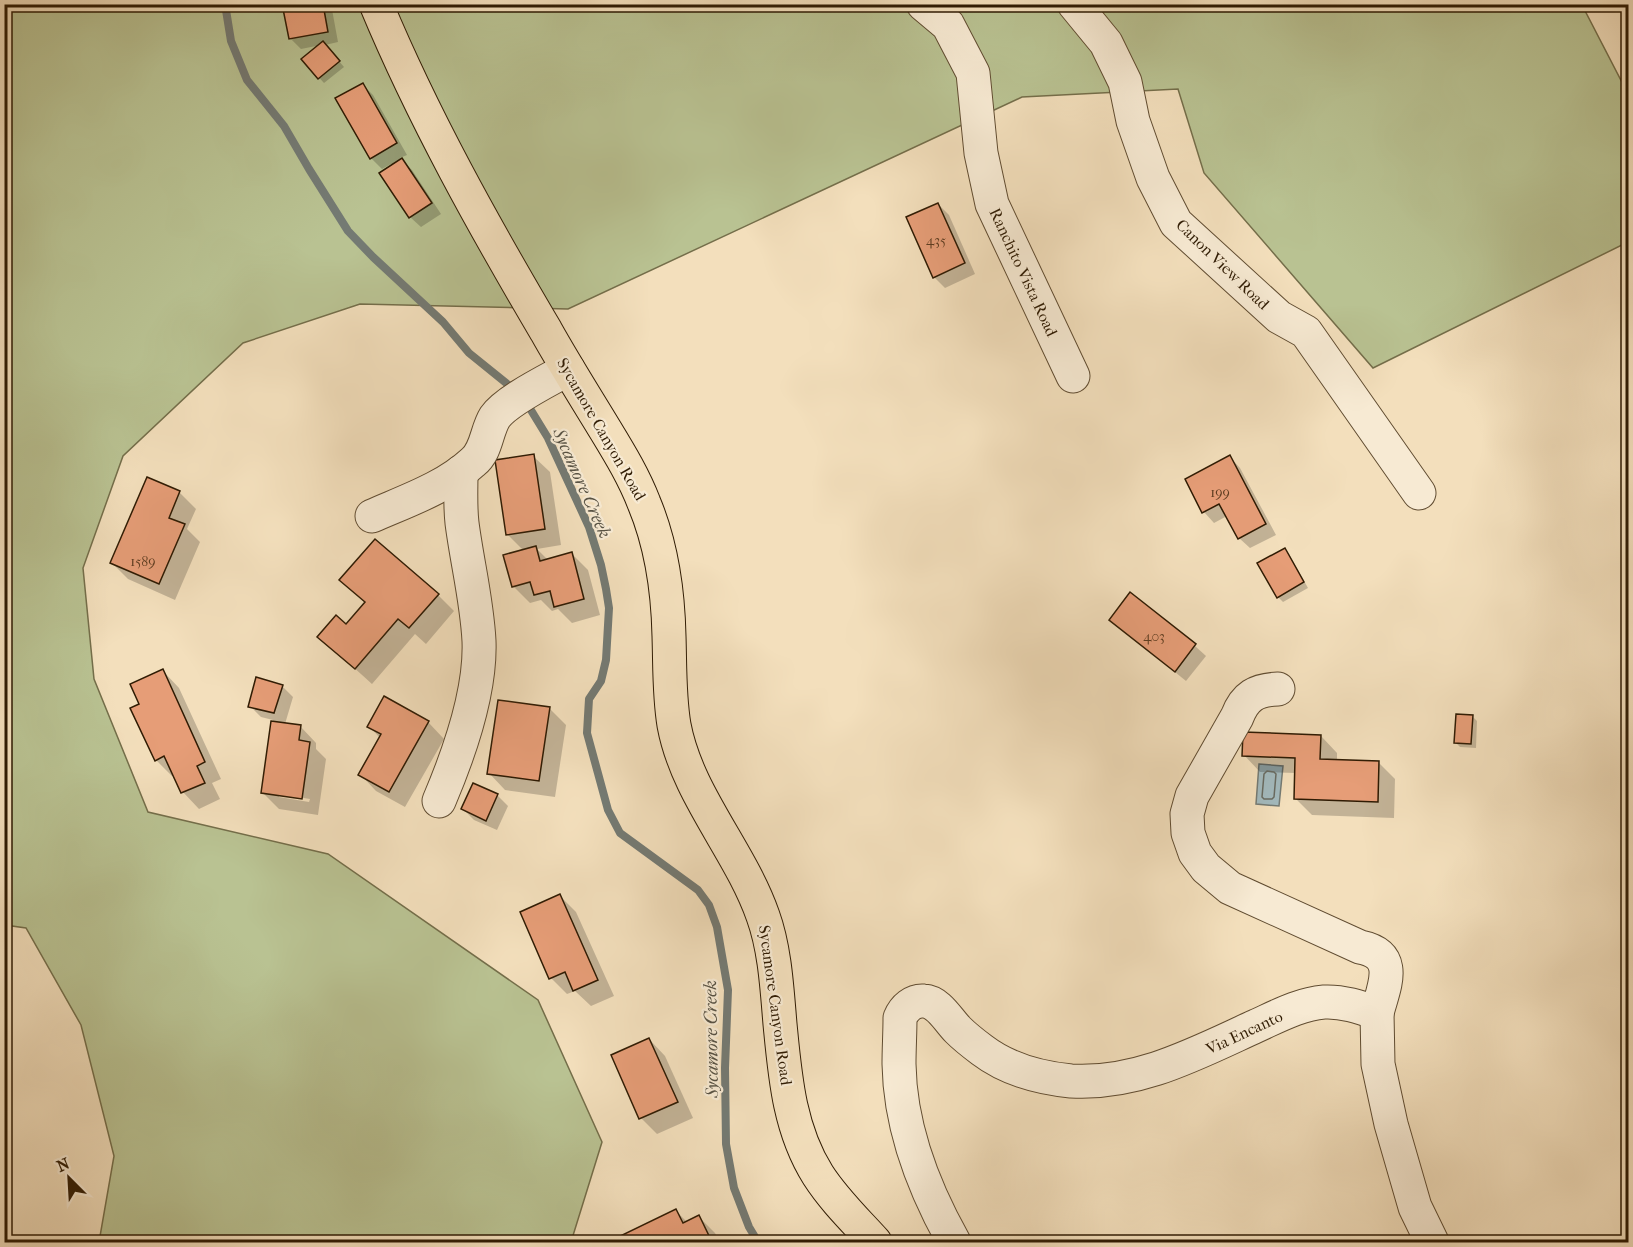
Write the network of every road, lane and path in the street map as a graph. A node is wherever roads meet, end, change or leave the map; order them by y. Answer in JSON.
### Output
{"nodes":[{"id":1,"x":376,"y":4,"type":"edge"},
{"id":2,"x":923,"y":4,"type":"edge"},
{"id":3,"x":1074,"y":4,"type":"edge"},
{"id":4,"x":559,"y":374,"type":"junction"},
{"id":5,"x":1073,"y":376,"type":"dead end"},
{"id":6,"x":461,"y":472,"type":"junction"},
{"id":7,"x":1419,"y":493,"type":"dead end"},
{"id":8,"x":372,"y":516,"type":"dead end"},
{"id":9,"x":1278,"y":689,"type":"dead end"},
{"id":10,"x":439,"y":801,"type":"dead end"},
{"id":11,"x":1377,"y":1013,"type":"junction"},
{"id":12,"x":875,"y":1242,"type":"edge"},
{"id":13,"x":954,"y":1242,"type":"edge"},
{"id":14,"x":1432,"y":1242,"type":"edge"}],
"edges":[{"from":1,"to":4,"type":"main road","name":"Sycamore Canyon Road"},
{"from":2,"to":5,"type":"street","name":"Ranchito Vista Road"},
{"from":3,"to":7,"type":"street","name":"Canon View Road"},
{"from":4,"to":6,"type":"street"},
{"from":4,"to":12,"type":"main road","name":"Sycamore Canyon Road"},
{"from":6,"to":8,"type":"street"},
{"from":6,"to":10,"type":"street"},
{"from":9,"to":11,"type":"street"},
{"from":11,"to":13,"type":"street","name":"Via Encanto"},
{"from":11,"to":14,"type":"street"}]}
